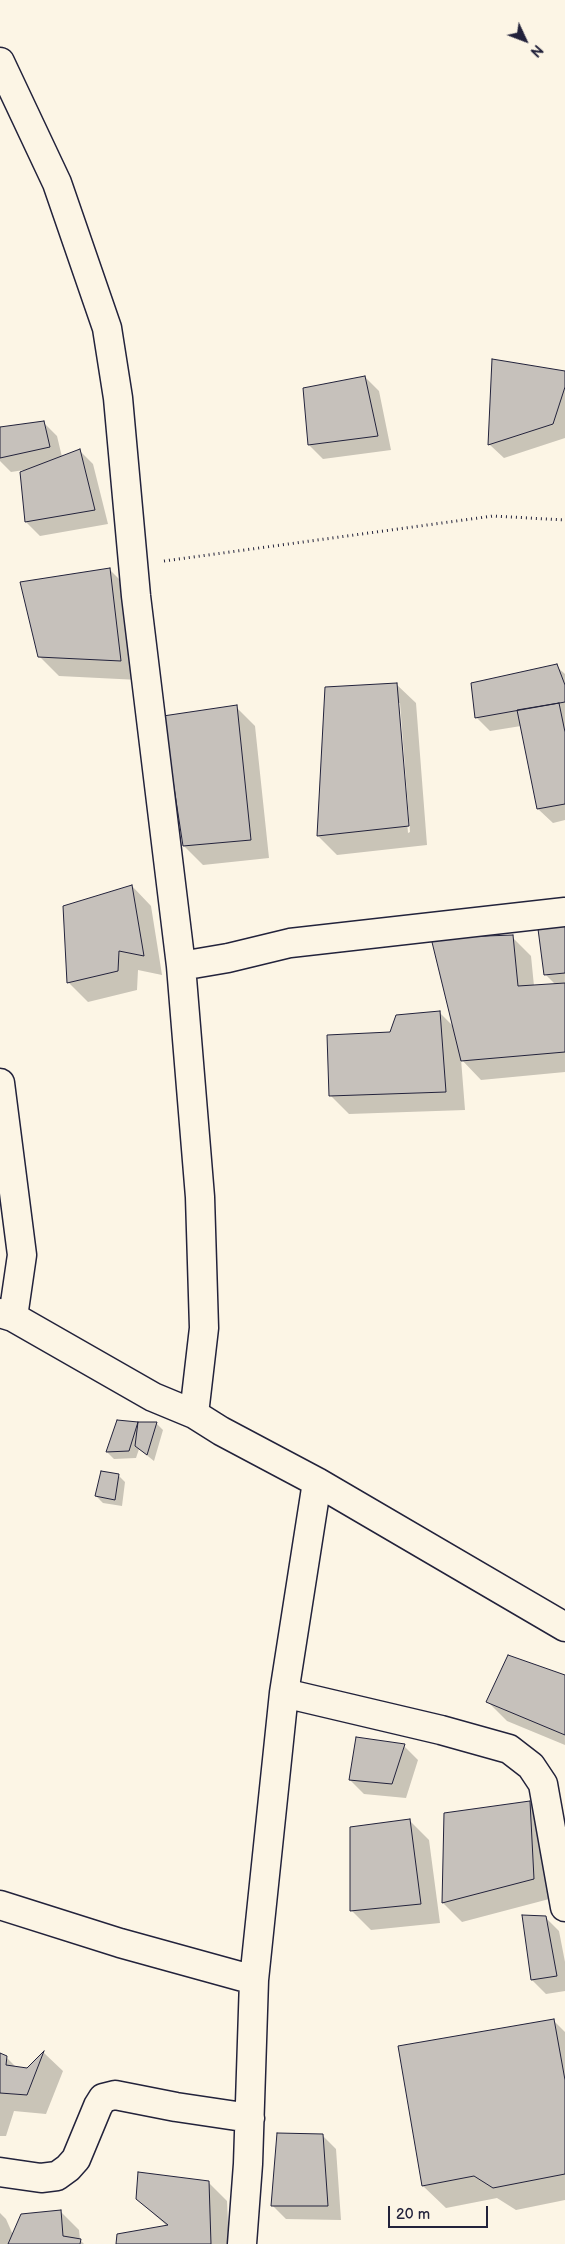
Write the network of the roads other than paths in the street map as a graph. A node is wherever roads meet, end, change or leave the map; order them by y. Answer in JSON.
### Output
{"nodes":[{"id":1,"x":0,"y":62,"type":"edge"},
{"id":2,"x":565,"y":912,"type":"edge"},
{"id":3,"x":181,"y":966,"type":"junction"},
{"id":4,"x":0,"y":1083,"type":"edge"},
{"id":5,"x":6,"y":1315,"type":"edge"},
{"id":6,"x":194,"y":1414,"type":"junction"},
{"id":7,"x":317,"y":1482,"type":"junction"},
{"id":8,"x":565,"y":1627,"type":"edge"},
{"id":9,"x":284,"y":1692,"type":"junction"},
{"id":10,"x":0,"y":1905,"type":"edge"},
{"id":11,"x":565,"y":1907,"type":"edge"},
{"id":12,"x":254,"y":1980,"type":"junction"},
{"id":13,"x":250,"y":2118,"type":"junction"},
{"id":14,"x":0,"y":2172,"type":"edge"},
{"id":15,"x":242,"y":2244,"type":"edge"}],
"edges":[{"from":1,"to":3,"type":"street"},
{"from":2,"to":3,"type":"street"},
{"from":3,"to":6,"type":"street"},
{"from":4,"to":5,"type":"street"},
{"from":5,"to":6,"type":"street"},
{"from":6,"to":7,"type":"street"},
{"from":7,"to":8,"type":"street"},
{"from":7,"to":9,"type":"street"},
{"from":9,"to":11,"type":"street"},
{"from":9,"to":12,"type":"street"},
{"from":10,"to":12,"type":"street"},
{"from":12,"to":13,"type":"street"},
{"from":13,"to":14,"type":"street"},
{"from":13,"to":15,"type":"street"}]}
